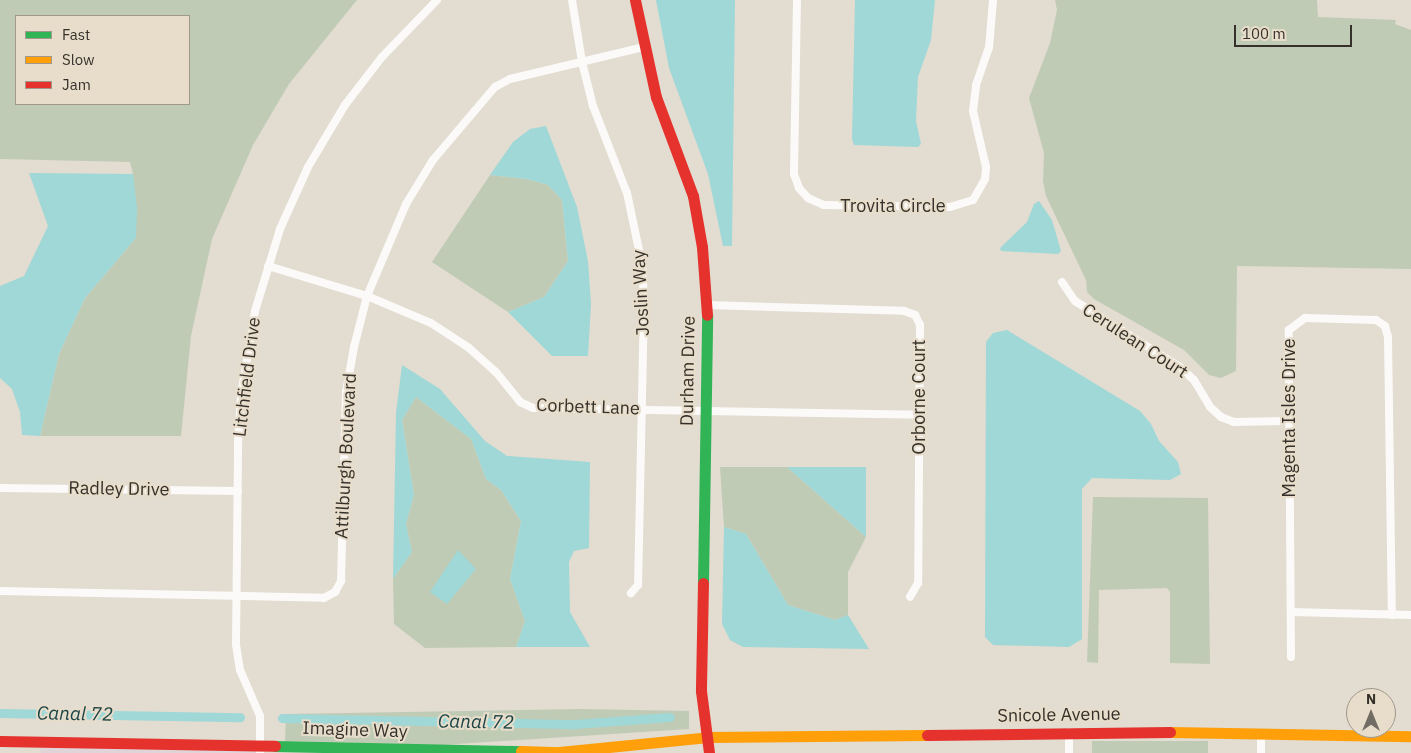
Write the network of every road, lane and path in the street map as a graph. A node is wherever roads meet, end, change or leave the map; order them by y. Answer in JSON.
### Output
{"nodes":[{"id":1,"x":437,"y":0,"type":"edge"},
{"id":2,"x":572,"y":0,"type":"edge"},
{"id":3,"x":635,"y":0,"type":"edge"},
{"id":4,"x":797,"y":0,"type":"edge"},
{"id":5,"x":993,"y":0,"type":"edge"},
{"id":6,"x":643,"y":46,"type":"junction"},
{"id":7,"x":582,"y":62,"type":"junction"},
{"id":8,"x":268,"y":266,"type":"junction"},
{"id":9,"x":1062,"y":282,"type":"dead end"},
{"id":10,"x":367,"y":296,"type":"junction"},
{"id":11,"x":707,"y":305,"type":"junction"},
{"id":12,"x":642,"y":409,"type":"junction"},
{"id":13,"x":705,"y":410,"type":"junction"},
{"id":14,"x":919,"y":415,"type":"junction"},
{"id":15,"x":1288,"y":421,"type":"junction"},
{"id":16,"x":0,"y":488,"type":"edge"},
{"id":17,"x":238,"y":491,"type":"junction"},
{"id":18,"x":0,"y":591,"type":"edge"},
{"id":19,"x":631,"y":593,"type":"dead end"},
{"id":20,"x":237,"y":596,"type":"junction"},
{"id":21,"x":910,"y":597,"type":"dead end"},
{"id":22,"x":1291,"y":612,"type":"junction"},
{"id":23,"x":1392,"y":615,"type":"junction"},
{"id":24,"x":1411,"y":615,"type":"edge"},
{"id":25,"x":1291,"y":657,"type":"dead end"},
{"id":26,"x":1069,"y":732,"type":"junction"},
{"id":27,"x":1261,"y":733,"type":"junction"},
{"id":28,"x":1411,"y":736,"type":"edge"},
{"id":29,"x":708,"y":737,"type":"junction"},
{"id":30,"x":0,"y":741,"type":"edge"},
{"id":31,"x":260,"y":749,"type":"edge"},
{"id":32,"x":447,"y":752,"type":"edge"},
{"id":33,"x":710,"y":753,"type":"edge"},
{"id":34,"x":1069,"y":753,"type":"edge"},
{"id":35,"x":1262,"y":753,"type":"edge"}],
"edges":[{"from":1,"to":8,"type":"street","name":"Litchfield Drive"},
{"from":2,"to":7,"type":"street","name":"Joslin Way"},
{"from":3,"to":6,"type":"street","name":"Durham Drive"},
{"from":4,"to":5,"type":"street","name":"Trovita Circle"},
{"from":6,"to":7,"type":"street","name":"Attilburgh Boulevard"},
{"from":6,"to":11,"type":"street","name":"Durham Drive"},
{"from":7,"to":10,"type":"street","name":"Attilburgh Boulevard"},
{"from":7,"to":12,"type":"street","name":"Joslin Way"},
{"from":8,"to":10,"type":"street","name":"Corbett Lane"},
{"from":8,"to":17,"type":"street","name":"Litchfield Drive"},
{"from":9,"to":15,"type":"street","name":"Cerulean Court"},
{"from":10,"to":12,"type":"street","name":"Corbett Lane"},
{"from":10,"to":20,"type":"street","name":"Attilburgh Boulevard"},
{"from":11,"to":13,"type":"street","name":"Durham Drive"},
{"from":11,"to":14,"type":"street","name":"Orborne Court"},
{"from":12,"to":13,"type":"street","name":"Corbett Lane"},
{"from":12,"to":19,"type":"street","name":"Joslin Way"},
{"from":13,"to":14,"type":"street","name":"Corbett Lane"},
{"from":13,"to":29,"type":"street","name":"Durham Drive"},
{"from":14,"to":21,"type":"street","name":"Orborne Court"},
{"from":15,"to":22,"type":"street","name":"Magenta Isles Drive"},
{"from":15,"to":23,"type":"street","name":"Magenta Isles Drive"},
{"from":16,"to":17,"type":"street","name":"Radley Drive"},
{"from":17,"to":20,"type":"street","name":"Litchfield Drive"},
{"from":18,"to":20,"type":"street","name":"Attilburgh Boulevard"},
{"from":20,"to":31,"type":"street","name":"Litchfield Drive"},
{"from":22,"to":23,"type":"street"},
{"from":22,"to":25,"type":"street","name":"Magenta Isles Drive"},
{"from":23,"to":24,"type":"street"},
{"from":26,"to":27,"type":"street","name":"Snicole Avenue"},
{"from":26,"to":29,"type":"street","name":"Snicole Avenue"},
{"from":26,"to":34,"type":"street"},
{"from":27,"to":28,"type":"street","name":"Snicole Avenue"},
{"from":27,"to":35,"type":"street"},
{"from":29,"to":32,"type":"street","name":"Imagine Way"},
{"from":29,"to":33,"type":"street","name":"Durham Drive"},
{"from":30,"to":31,"type":"street","name":"Imagine Way"},
{"from":31,"to":32,"type":"street","name":"Imagine Way"}]}
